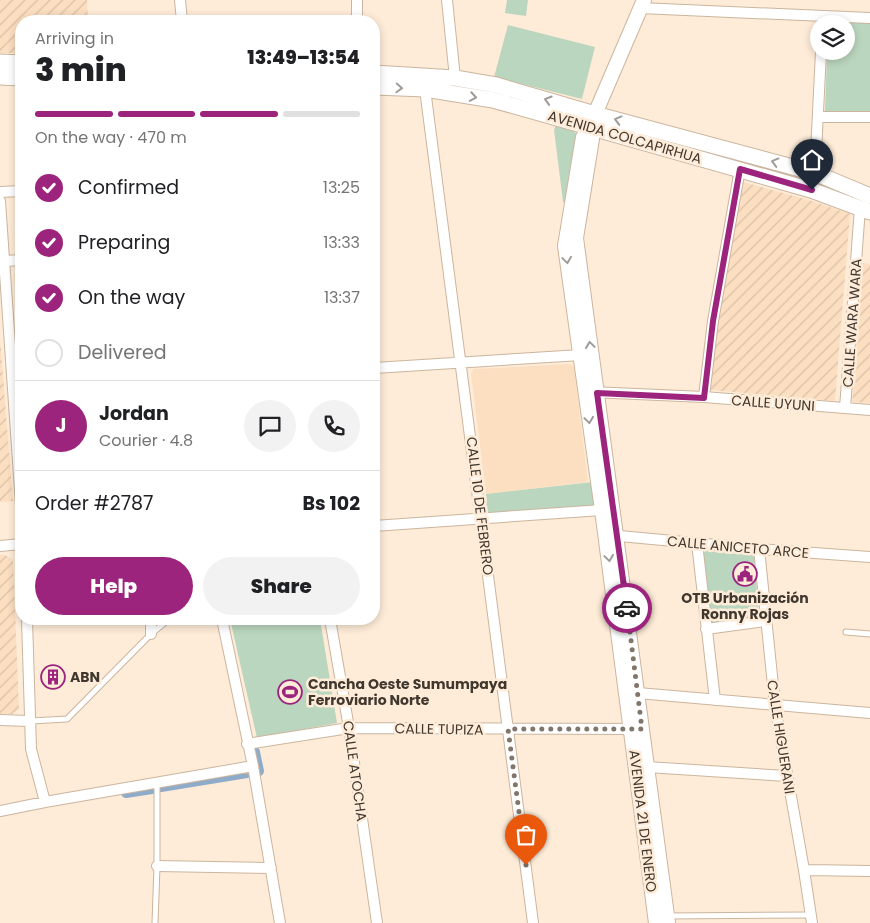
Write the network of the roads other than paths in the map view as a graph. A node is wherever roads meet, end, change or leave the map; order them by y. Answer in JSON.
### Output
{"nodes":[{"id":1,"x":180,"y":0,"type":"edge"},
{"id":2,"x":357,"y":0,"type":"edge"},
{"id":3,"x":447,"y":0,"type":"edge"},
{"id":4,"x":642,"y":4,"type":"edge"},
{"id":5,"x":181,"y":15,"type":"edge"},
{"id":6,"x":357,"y":15,"type":"edge"},
{"id":7,"x":870,"y":18,"type":"edge"},
{"id":8,"x":810,"y":19,"type":"edge"},
{"id":9,"x":855,"y":19,"type":"edge"},
{"id":10,"x":821,"y":60,"type":"edge"},
{"id":11,"x":0,"y":62,"type":"edge"},
{"id":12,"x":15,"y":63,"type":"edge"},
{"id":13,"x":380,"y":73,"type":"edge"},
{"id":14,"x":0,"y":77,"type":"edge"},
{"id":15,"x":15,"y":78,"type":"edge"},
{"id":16,"x":455,"y":78,"type":"junction"},
{"id":17,"x":380,"y":87,"type":"edge"},
{"id":18,"x":425,"y":90,"type":"junction"},
{"id":19,"x":870,"y":117,"type":"edge"},
{"id":20,"x":818,"y":118,"type":"junction"},
{"id":21,"x":593,"y":121,"type":"junction"},
{"id":22,"x":740,"y":169,"type":"junction"},
{"id":23,"x":815,"y":173,"type":"junction"},
{"id":24,"x":812,"y":190,"type":"junction"},
{"id":25,"x":15,"y":191,"type":"edge"},
{"id":26,"x":0,"y":192,"type":"edge"},
{"id":27,"x":870,"y":196,"type":"edge"},
{"id":28,"x":0,"y":201,"type":"edge"},
{"id":29,"x":865,"y":210,"type":"edge"},
{"id":30,"x":15,"y":260,"type":"edge"},
{"id":31,"x":5,"y":261,"type":"junction"},
{"id":32,"x":581,"y":354,"type":"junction"},
{"id":33,"x":461,"y":362,"type":"junction"},
{"id":34,"x":380,"y":368,"type":"edge"},
{"id":35,"x":591,"y":392,"type":"junction"},
{"id":36,"x":704,"y":398,"type":"junction"},
{"id":37,"x":845,"y":408,"type":"junction"},
{"id":38,"x":870,"y":410,"type":"edge"},
{"id":39,"x":15,"y":413,"type":"edge"},
{"id":40,"x":602,"y":510,"type":"junction"},
{"id":41,"x":481,"y":518,"type":"junction"},
{"id":42,"x":380,"y":526,"type":"edge"},
{"id":43,"x":611,"y":535,"type":"junction"},
{"id":44,"x":697,"y":543,"type":"junction"},
{"id":45,"x":15,"y":545,"type":"edge"},
{"id":46,"x":0,"y":546,"type":"edge"},
{"id":47,"x":758,"y":550,"type":"junction"},
{"id":48,"x":870,"y":557,"type":"edge"},
{"id":49,"x":766,"y":621,"type":"junction"},
{"id":50,"x":27,"y":625,"type":"edge"},
{"id":51,"x":151,"y":625,"type":"edge"},
{"id":52,"x":161,"y":625,"type":"edge"},
{"id":53,"x":223,"y":625,"type":"edge"},
{"id":54,"x":331,"y":625,"type":"edge"},
{"id":55,"x":706,"y":629,"type":"junction"},
{"id":56,"x":846,"y":632,"type":"dead end"},
{"id":57,"x":150,"y":634,"type":"junction"},
{"id":58,"x":870,"y":634,"type":"edge"},
{"id":59,"x":638,"y":693,"type":"junction"},
{"id":60,"x":715,"y":700,"type":"junction"},
{"id":61,"x":775,"y":705,"type":"junction"},
{"id":62,"x":870,"y":713,"type":"edge"},
{"id":63,"x":0,"y":720,"type":"edge"},
{"id":64,"x":29,"y":721,"type":"junction"},
{"id":65,"x":348,"y":728,"type":"junction"},
{"id":66,"x":508,"y":729,"type":"junction"},
{"id":67,"x":637,"y":729,"type":"junction"},
{"id":68,"x":247,"y":744,"type":"junction"},
{"id":69,"x":253,"y":766,"type":"junction"},
{"id":70,"x":647,"y":768,"type":"junction"},
{"id":71,"x":787,"y":776,"type":"junction"},
{"id":72,"x":157,"y":783,"type":"junction"},
{"id":73,"x":45,"y":802,"type":"junction"},
{"id":74,"x":0,"y":811,"type":"edge"},
{"id":75,"x":157,"y":866,"type":"junction"},
{"id":76,"x":271,"y":868,"type":"junction"},
{"id":77,"x":804,"y":870,"type":"junction"},
{"id":78,"x":870,"y":871,"type":"edge"},
{"id":79,"x":812,"y":919,"type":"edge"},
{"id":80,"x":664,"y":921,"type":"edge"},
{"id":81,"x":155,"y":923,"type":"edge"},
{"id":82,"x":280,"y":923,"type":"edge"},
{"id":83,"x":377,"y":923,"type":"edge"},
{"id":84,"x":533,"y":923,"type":"edge"}],
"edges":[{"from":1,"to":5,"type":"street"},
{"from":2,"to":6,"type":"street"},
{"from":3,"to":16,"type":"street"},
{"from":4,"to":8,"type":"street"},
{"from":4,"to":21,"type":"street","name":"AVENIDA 21 DE ENERO"},
{"from":7,"to":9,"type":"street"},
{"from":10,"to":20,"type":"street"},
{"from":11,"to":12,"type":"main road"},
{"from":13,"to":16,"type":"main road","name":"AVENIDA COLCAPIRHUA"},
{"from":14,"to":15,"type":"main road"},
{"from":21,"to":16,"type":"main road","name":"AVENIDA COLCAPIRHUA","one_way":true},
{"from":17,"to":18,"type":"main road","name":"AVENIDA COLCAPIRHUA","one_way":true},
{"from":18,"to":21,"type":"main road","name":"AVENIDA COLCAPIRHUA","one_way":true},
{"from":18,"to":33,"type":"street","name":"CALLE 10 DE FEBRERO"},
{"from":19,"to":20,"type":"street"},
{"from":20,"to":23,"type":"street"},
{"from":21,"to":22,"type":"main road","name":"AVENIDA COLCAPIRHUA"},
{"from":23,"to":21,"type":"main road","name":"AVENIDA COLCAPIRHUA","one_way":true},
{"from":21,"to":32,"type":"street","name":"AVENIDA 21 DE ENERO","one_way":true},
{"from":35,"to":21,"type":"street","name":"AVENIDA 21 DE ENERO","one_way":true},
{"from":22,"to":24,"type":"main road","name":"AVENIDA COLCAPIRHUA"},
{"from":22,"to":36,"type":"street"},
{"from":23,"to":24,"type":"street"},
{"from":23,"to":27,"type":"main road","name":"AVENIDA COLCAPIRHUA"},
{"from":24,"to":29,"type":"main road","name":"AVENIDA COLCAPIRHUA"},
{"from":25,"to":26,"type":"street"},
{"from":28,"to":31,"type":"street"},
{"from":29,"to":37,"type":"street","name":"CALLE WARA WARA"},
{"from":30,"to":31,"type":"street"},
{"from":31,"to":39,"type":"street"},
{"from":32,"to":33,"type":"street"},
{"from":32,"to":35,"type":"street","name":"AVENIDA 21 DE ENERO"},
{"from":33,"to":34,"type":"street"},
{"from":33,"to":41,"type":"street","name":"CALLE 10 DE FEBRERO"},
{"from":35,"to":36,"type":"street","name":"CALLE UYUNI"},
{"from":35,"to":40,"type":"street","name":"AVENIDA 21 DE ENERO","one_way":true},
{"from":35,"to":43,"type":"street","name":"AVENIDA 21 DE ENERO"},
{"from":36,"to":37,"type":"street","name":"CALLE UYUNI"},
{"from":37,"to":38,"type":"street","name":"CALLE UYUNI"},
{"from":40,"to":41,"type":"street"},
{"from":40,"to":43,"type":"street","name":"AVENIDA 21 DE ENERO"},
{"from":41,"to":42,"type":"street"},
{"from":41,"to":66,"type":"street","name":"CALLE 10 DE FEBRERO"},
{"from":43,"to":44,"type":"street","name":"CALLE ANICETO ARCE"},
{"from":43,"to":59,"type":"street","name":"AVENIDA 21 DE ENERO"},
{"from":43,"to":67,"type":"street","name":"AVENIDA 21 DE ENERO","one_way":true},
{"from":44,"to":47,"type":"street","name":"CALLE ANICETO ARCE"},
{"from":44,"to":55,"type":"street"},
{"from":45,"to":46,"type":"street"},
{"from":47,"to":48,"type":"street","name":"CALLE ANICETO ARCE"},
{"from":47,"to":49,"type":"street","name":"CALLE HIGUERANI"},
{"from":49,"to":55,"type":"street"},
{"from":49,"to":61,"type":"street","name":"CALLE HIGUERANI"},
{"from":50,"to":64,"type":"street"},
{"from":51,"to":57,"type":"street"},
{"from":52,"to":57,"type":"lane"},
{"from":53,"to":68,"type":"street"},
{"from":54,"to":65,"type":"street","name":"CALLE ATOCHA"},
{"from":55,"to":60,"type":"street"},
{"from":56,"to":58,"type":"lane"},
{"from":57,"to":64,"type":"lane"},
{"from":59,"to":60,"type":"street"},
{"from":59,"to":67,"type":"street","name":"AVENIDA 21 DE ENERO"},
{"from":60,"to":61,"type":"street"},
{"from":61,"to":62,"type":"street"},
{"from":61,"to":71,"type":"street","name":"CALLE HIGUERANI"},
{"from":63,"to":64,"type":"street"},
{"from":64,"to":73,"type":"street"},
{"from":65,"to":66,"type":"street","name":"CALLE TUPIZA"},
{"from":65,"to":68,"type":"street","name":"CALLE TUPIZA"},
{"from":65,"to":83,"type":"street","name":"CALLE ATOCHA"},
{"from":66,"to":67,"type":"street","name":"CALLE TUPIZA"},
{"from":66,"to":84,"type":"street","name":"CALLE 10 DE FEBRERO"},
{"from":67,"to":70,"type":"street","name":"AVENIDA 21 DE ENERO"},
{"from":67,"to":80,"type":"street","name":"AVENIDA 21 DE ENERO"},
{"from":68,"to":69,"type":"street"},
{"from":69,"to":72,"type":"street"},
{"from":69,"to":76,"type":"street"},
{"from":70,"to":71,"type":"street"},
{"from":70,"to":80,"type":"street","name":"AVENIDA 21 DE ENERO"},
{"from":71,"to":77,"type":"street","name":"CALLE HIGUERANI"},
{"from":72,"to":73,"type":"street"},
{"from":72,"to":75,"type":"lane"},
{"from":73,"to":74,"type":"street"},
{"from":75,"to":76,"type":"street"},
{"from":75,"to":81,"type":"lane"},
{"from":76,"to":82,"type":"street"},
{"from":77,"to":78,"type":"street"},
{"from":77,"to":79,"type":"street","name":"CALLE HIGUERANI"},
{"from":79,"to":80,"type":"lane"}]}
